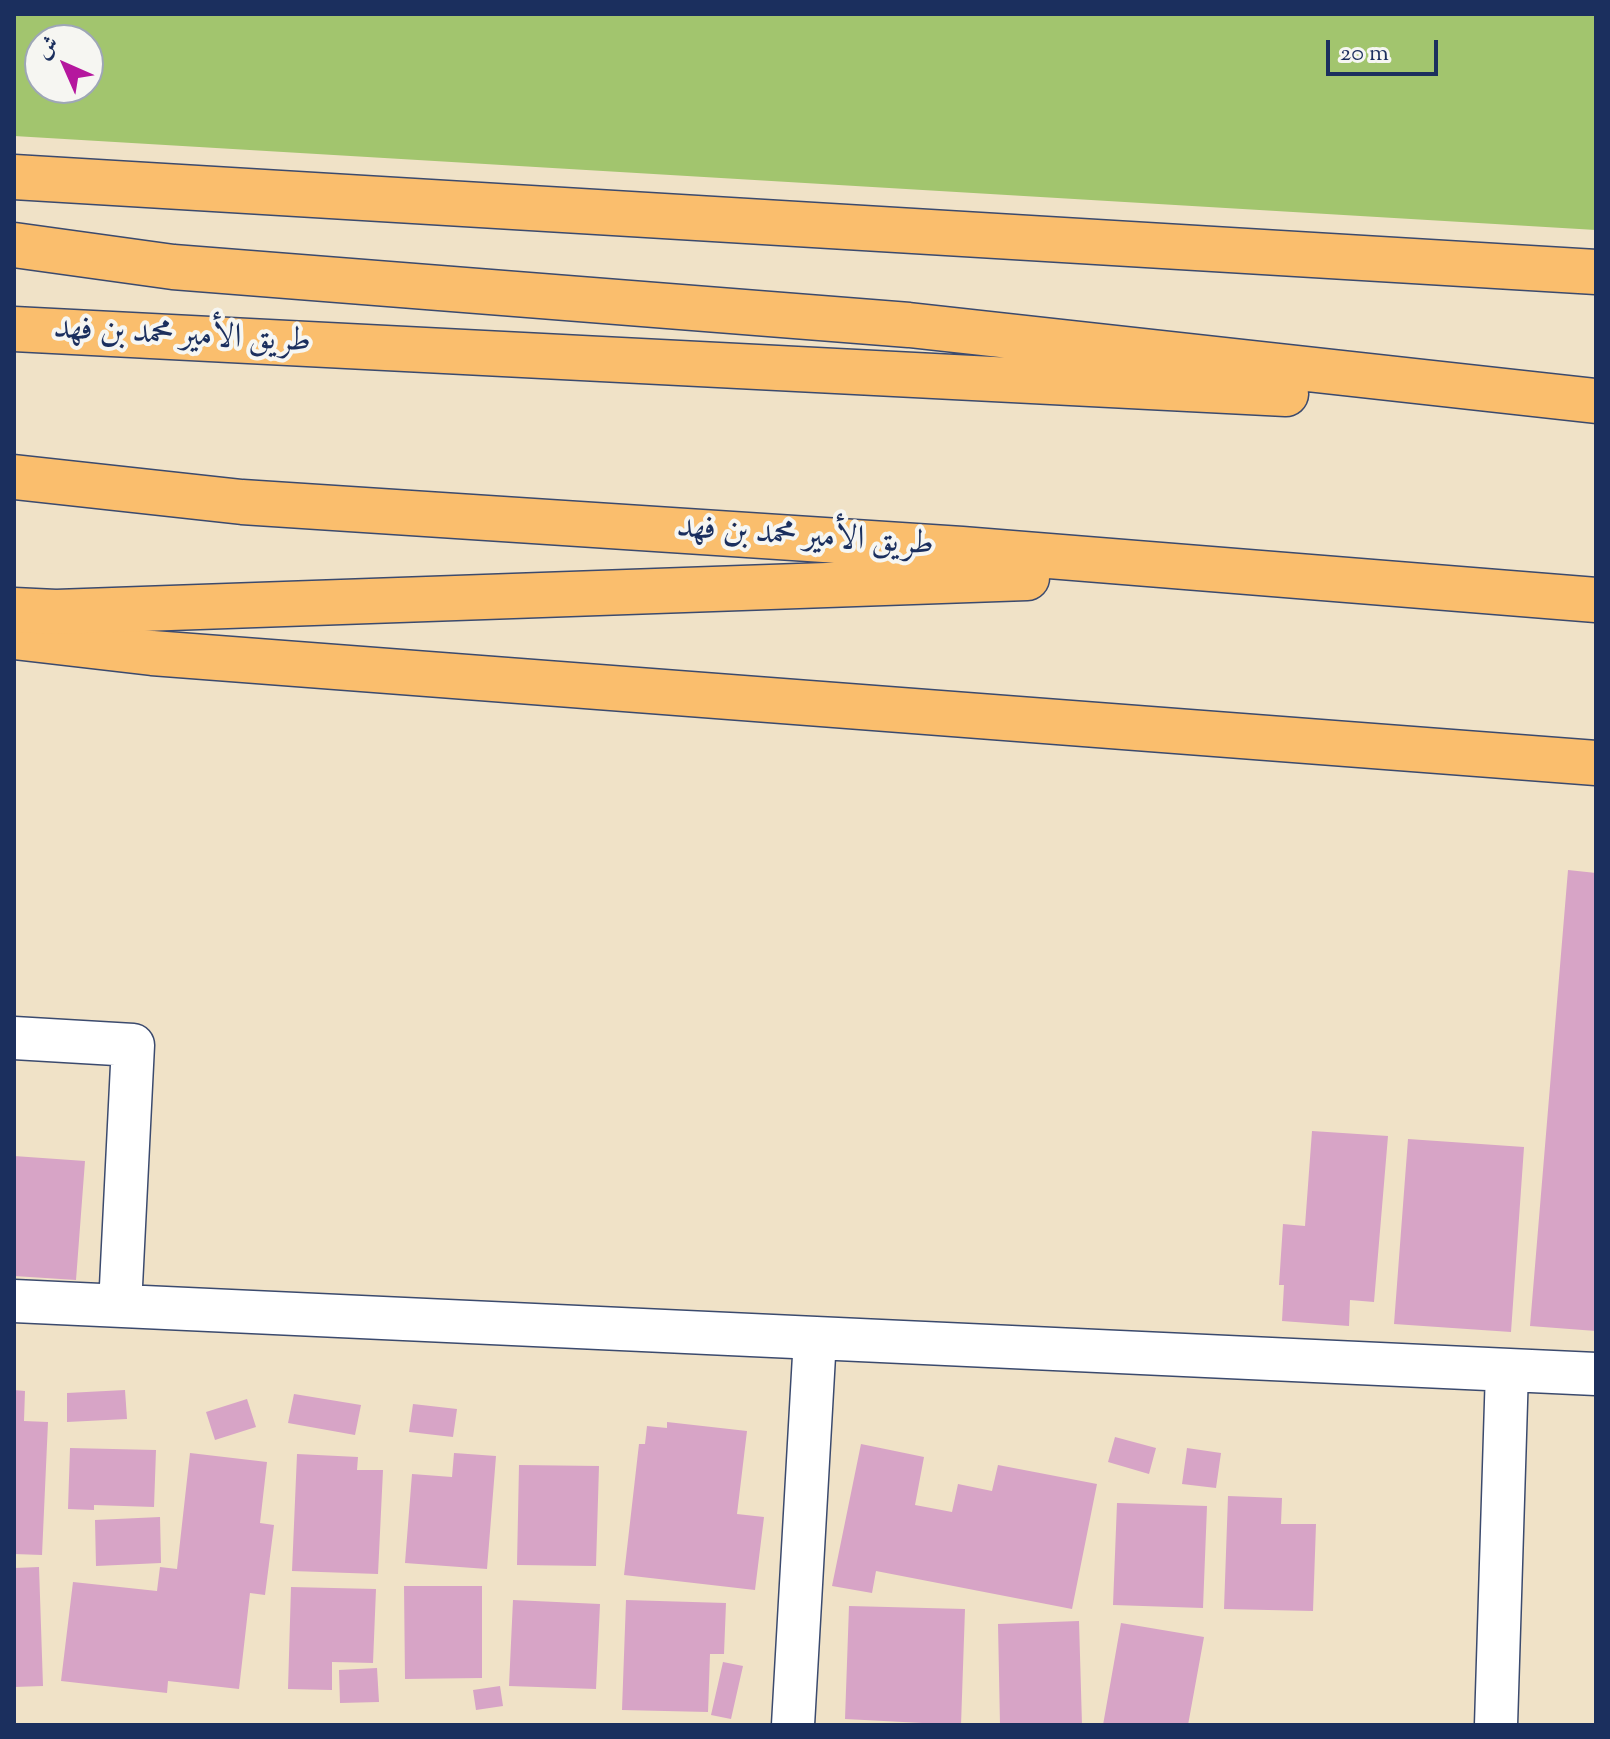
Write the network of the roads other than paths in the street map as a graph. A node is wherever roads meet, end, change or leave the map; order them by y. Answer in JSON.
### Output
{"nodes":[{"id":1,"x":14,"y":177,"type":"edge"},
{"id":2,"x":14,"y":245,"type":"edge"},
{"id":3,"x":1596,"y":272,"type":"edge"},
{"id":4,"x":14,"y":329,"type":"edge"},
{"id":5,"x":1596,"y":401,"type":"edge"},
{"id":6,"x":1596,"y":410,"type":"edge"},
{"id":7,"x":14,"y":477,"type":"edge"},
{"id":8,"x":1229,"y":571,"type":"junction"},
{"id":9,"x":1596,"y":600,"type":"edge"},
{"id":10,"x":14,"y":610,"type":"edge"},
{"id":11,"x":14,"y":637,"type":"edge"},
{"id":12,"x":1596,"y":763,"type":"edge"},
{"id":13,"x":14,"y":1038,"type":"edge"},
{"id":14,"x":14,"y":1301,"type":"edge"},
{"id":15,"x":120,"y":1306,"type":"junction"},
{"id":16,"x":815,"y":1338,"type":"junction"},
{"id":17,"x":1507,"y":1370,"type":"junction"},
{"id":18,"x":1596,"y":1374,"type":"edge"},
{"id":19,"x":793,"y":1725,"type":"edge"},
{"id":20,"x":1496,"y":1725,"type":"edge"}],
"edges":[{"from":1,"to":3,"type":"main road"},
{"from":2,"to":5,"type":"main road"},
{"from":4,"to":6,"type":"main road","name":"طريق الأمير محمد بن فهد"},
{"from":7,"to":8,"type":"main road","name":"طريق الأمير محمد بن فهد"},
{"from":8,"to":9,"type":"main road","name":"طريق الأمير محمد بن فهد"},
{"from":8,"to":10,"type":"main road"},
{"from":11,"to":12,"type":"main road"},
{"from":13,"to":15,"type":"street"},
{"from":14,"to":15,"type":"street"},
{"from":15,"to":16,"type":"street"},
{"from":16,"to":17,"type":"street"},
{"from":16,"to":19,"type":"street"},
{"from":17,"to":18,"type":"street"},
{"from":17,"to":20,"type":"street"}]}
